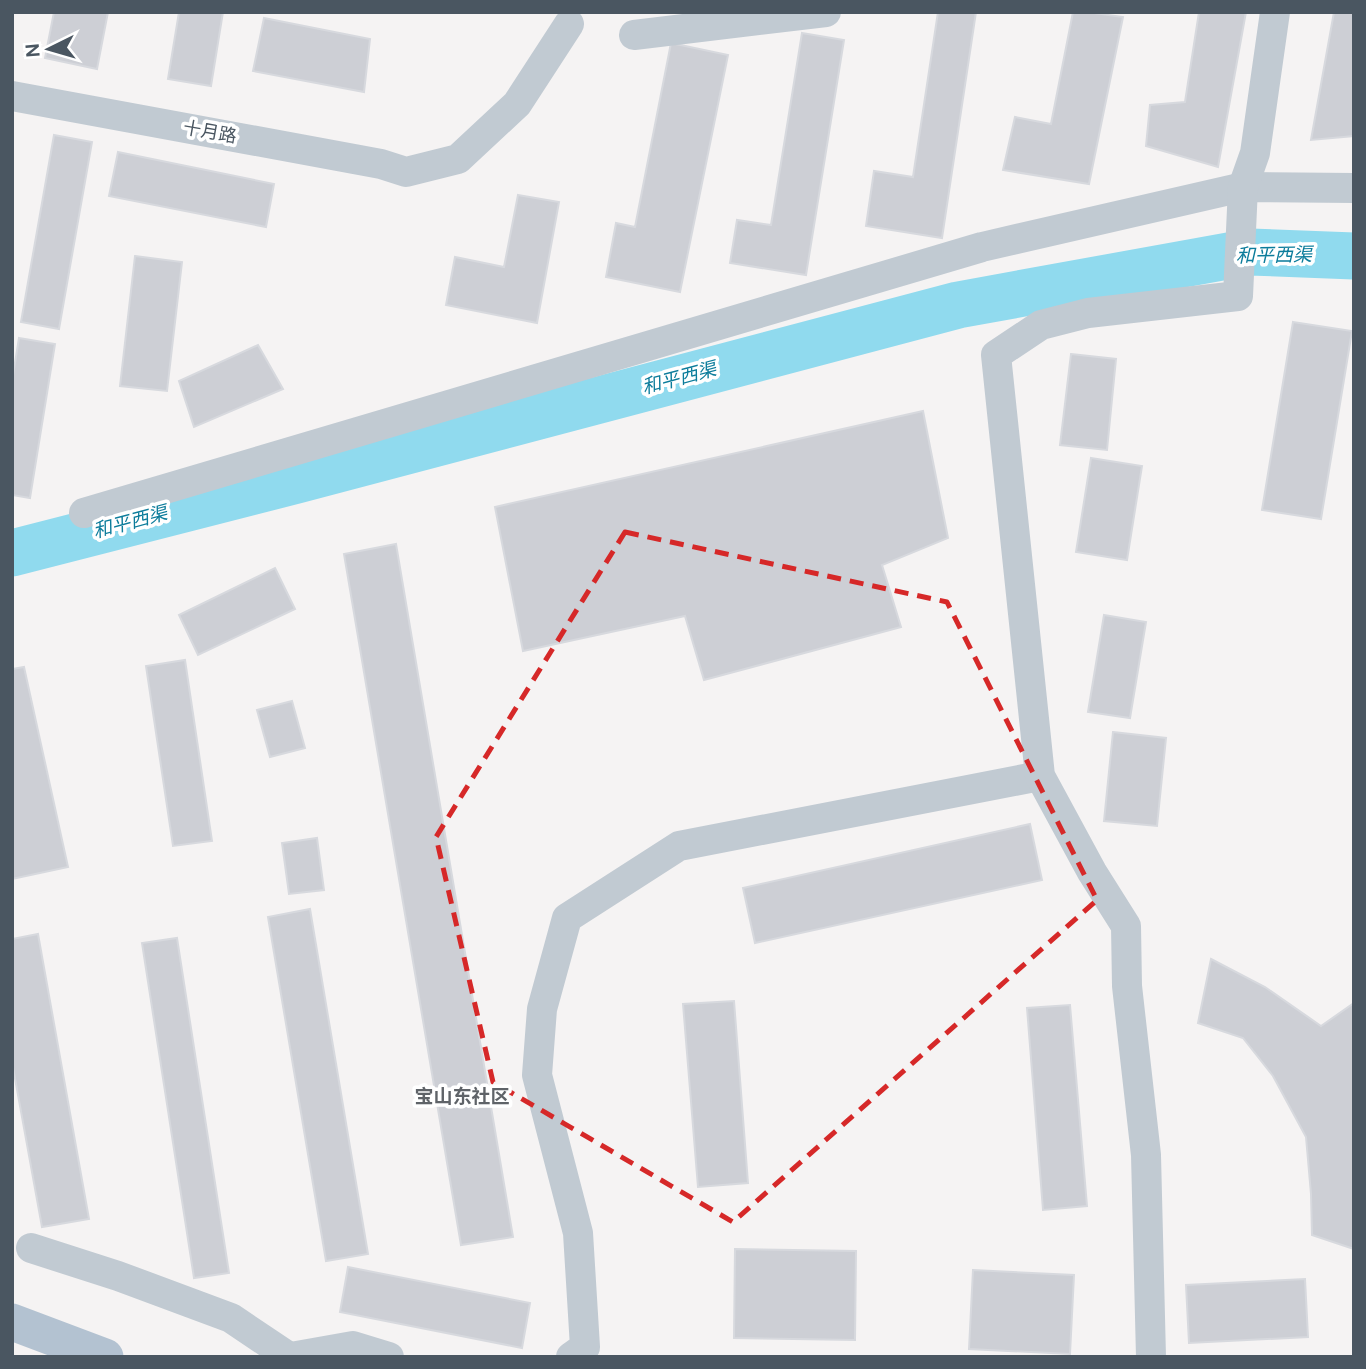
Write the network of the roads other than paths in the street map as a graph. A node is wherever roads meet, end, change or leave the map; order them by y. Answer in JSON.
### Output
{"nodes":[{"id":1,"x":826,"y":12,"type":"edge"},
{"id":2,"x":1275,"y":12,"type":"edge"},
{"id":3,"x":569,"y":24,"type":"dead end"},
{"id":4,"x":634,"y":35,"type":"dead end"},
{"id":5,"x":12,"y":96,"type":"edge"},
{"id":6,"x":1243,"y":188,"type":"junction"},
{"id":7,"x":1354,"y":188,"type":"edge"},
{"id":8,"x":84,"y":513,"type":"dead end"},
{"id":9,"x":1040,"y":776,"type":"junction"},
{"id":10,"x":31,"y":1248,"type":"dead end"},
{"id":11,"x":12,"y":1322,"type":"edge"},
{"id":12,"x":106,"y":1357,"type":"edge"},
{"id":13,"x":290,"y":1357,"type":"edge"},
{"id":14,"x":389,"y":1357,"type":"edge"},
{"id":15,"x":571,"y":1357,"type":"edge"},
{"id":16,"x":1150,"y":1357,"type":"edge"}],
"edges":[{"from":1,"to":4,"type":"street"},
{"from":2,"to":6,"type":"street"},
{"from":3,"to":5,"type":"street","name":"十月路"},
{"from":6,"to":7,"type":"street"},
{"from":6,"to":8,"type":"street"},
{"from":6,"to":9,"type":"street"},
{"from":9,"to":15,"type":"street"},
{"from":9,"to":16,"type":"street"},
{"from":10,"to":13,"type":"street"},
{"from":11,"to":12,"type":"main road"},
{"from":13,"to":14,"type":"street"}]}
